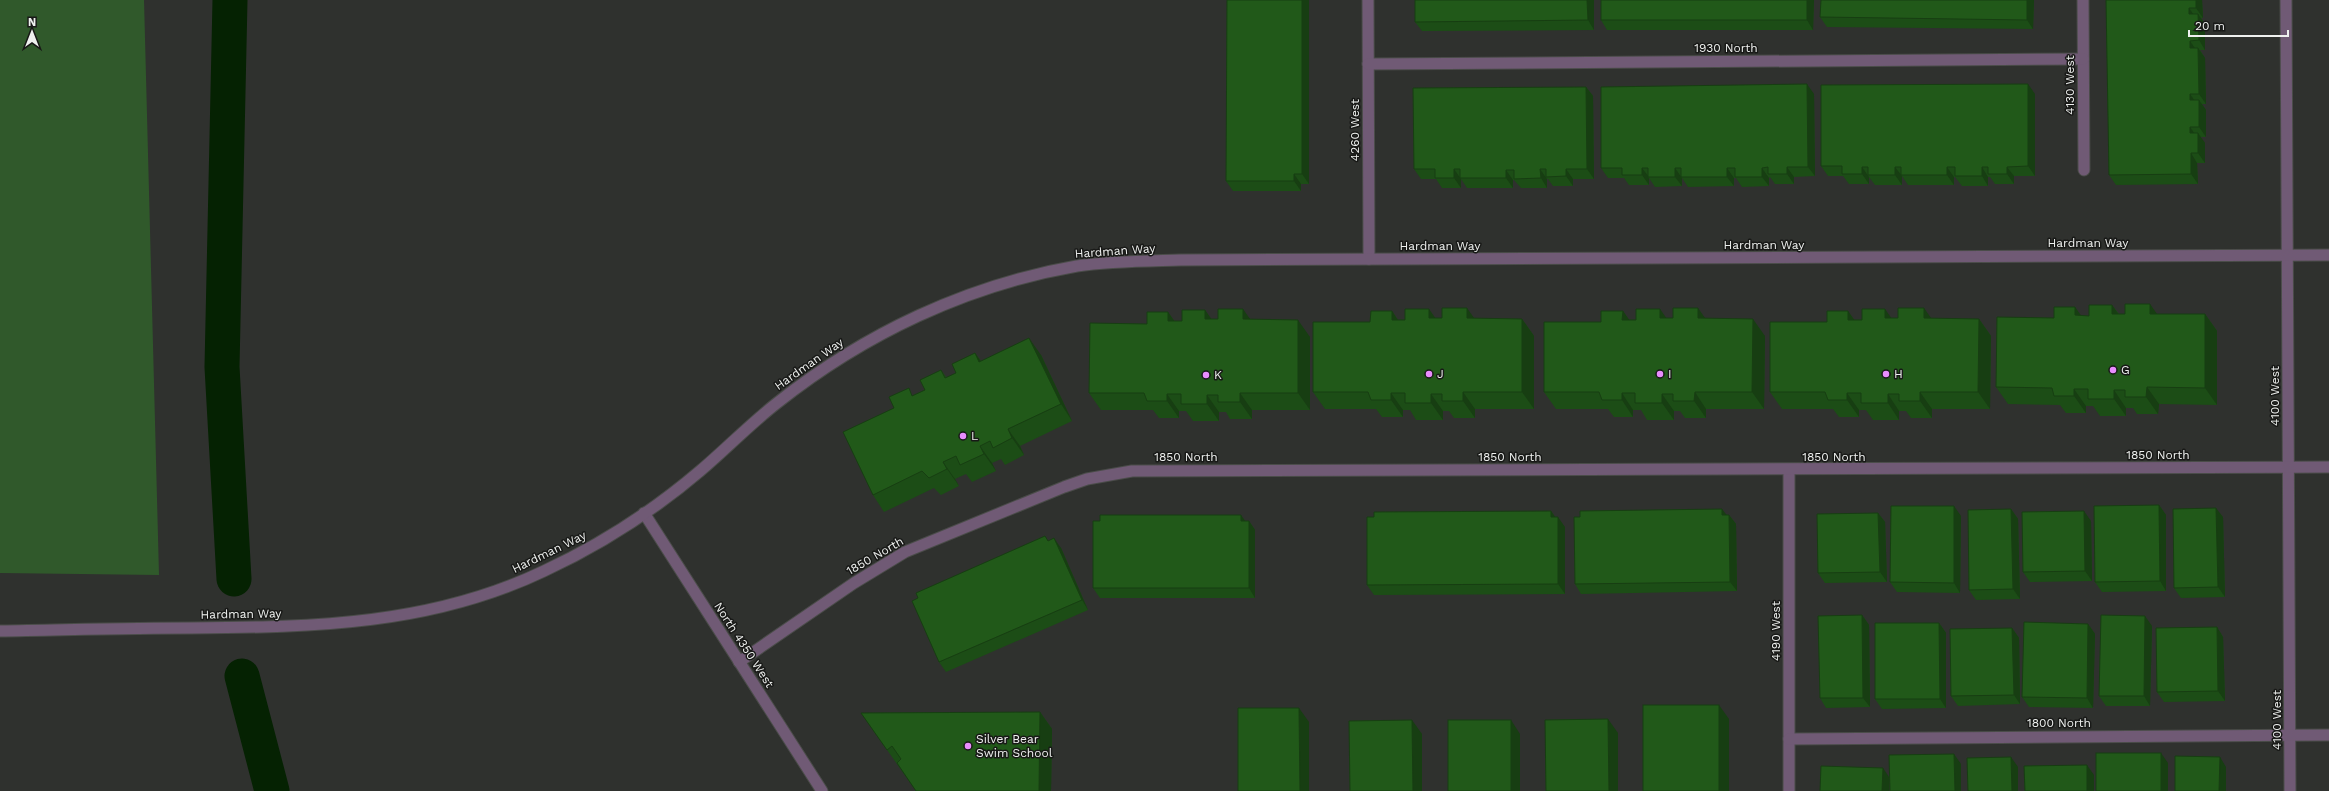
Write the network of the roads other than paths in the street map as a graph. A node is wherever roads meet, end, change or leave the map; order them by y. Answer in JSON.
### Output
{"nodes":[{"id":1,"x":1368,"y":0,"type":"edge"},
{"id":2,"x":2083,"y":0,"type":"edge"},
{"id":3,"x":2286,"y":0,"type":"edge"},
{"id":4,"x":2083,"y":60,"type":"junction"},
{"id":5,"x":1368,"y":64,"type":"junction"},
{"id":6,"x":2084,"y":170,"type":"dead end"},
{"id":7,"x":2287,"y":255,"type":"junction"},
{"id":8,"x":2329,"y":255,"type":"edge"},
{"id":9,"x":1369,"y":259,"type":"junction"},
{"id":10,"x":2329,"y":467,"type":"edge"},
{"id":11,"x":2288,"y":468,"type":"junction"},
{"id":12,"x":1789,"y":470,"type":"junction"},
{"id":13,"x":644,"y":514,"type":"junction"},
{"id":14,"x":0,"y":630,"type":"edge"},
{"id":15,"x":739,"y":662,"type":"junction"},
{"id":16,"x":2290,"y":735,"type":"junction"},
{"id":17,"x":2329,"y":735,"type":"edge"},
{"id":18,"x":1789,"y":738,"type":"junction"},
{"id":19,"x":822,"y":791,"type":"edge"},
{"id":20,"x":1789,"y":791,"type":"edge"},
{"id":21,"x":2290,"y":791,"type":"edge"}],
"edges":[{"from":1,"to":5,"type":"street","name":"4260 West"},
{"from":2,"to":4,"type":"street","name":"4130 West"},
{"from":3,"to":7,"type":"street","name":"4100 West"},
{"from":4,"to":5,"type":"street","name":"1930 North"},
{"from":4,"to":6,"type":"street","name":"4130 West"},
{"from":5,"to":9,"type":"street","name":"4260 West"},
{"from":7,"to":8,"type":"street","name":"Hardman Way"},
{"from":7,"to":9,"type":"street","name":"Hardman Way"},
{"from":7,"to":11,"type":"street","name":"4100 West"},
{"from":9,"to":13,"type":"street","name":"Hardman Way"},
{"from":10,"to":11,"type":"street","name":"1850 North"},
{"from":11,"to":12,"type":"street","name":"1850 North"},
{"from":11,"to":16,"type":"street","name":"4100 West"},
{"from":12,"to":15,"type":"street","name":"1850 North"},
{"from":12,"to":18,"type":"street","name":"4190 West"},
{"from":13,"to":14,"type":"street","name":"Hardman Way"},
{"from":13,"to":15,"type":"street","name":"North 4350 West"},
{"from":15,"to":19,"type":"street","name":"North 4350 West"},
{"from":16,"to":17,"type":"street","name":"1800 North"},
{"from":16,"to":18,"type":"street","name":"1800 North"},
{"from":16,"to":21,"type":"street","name":"4100 West"},
{"from":18,"to":20,"type":"street","name":"4190 West"}]}
